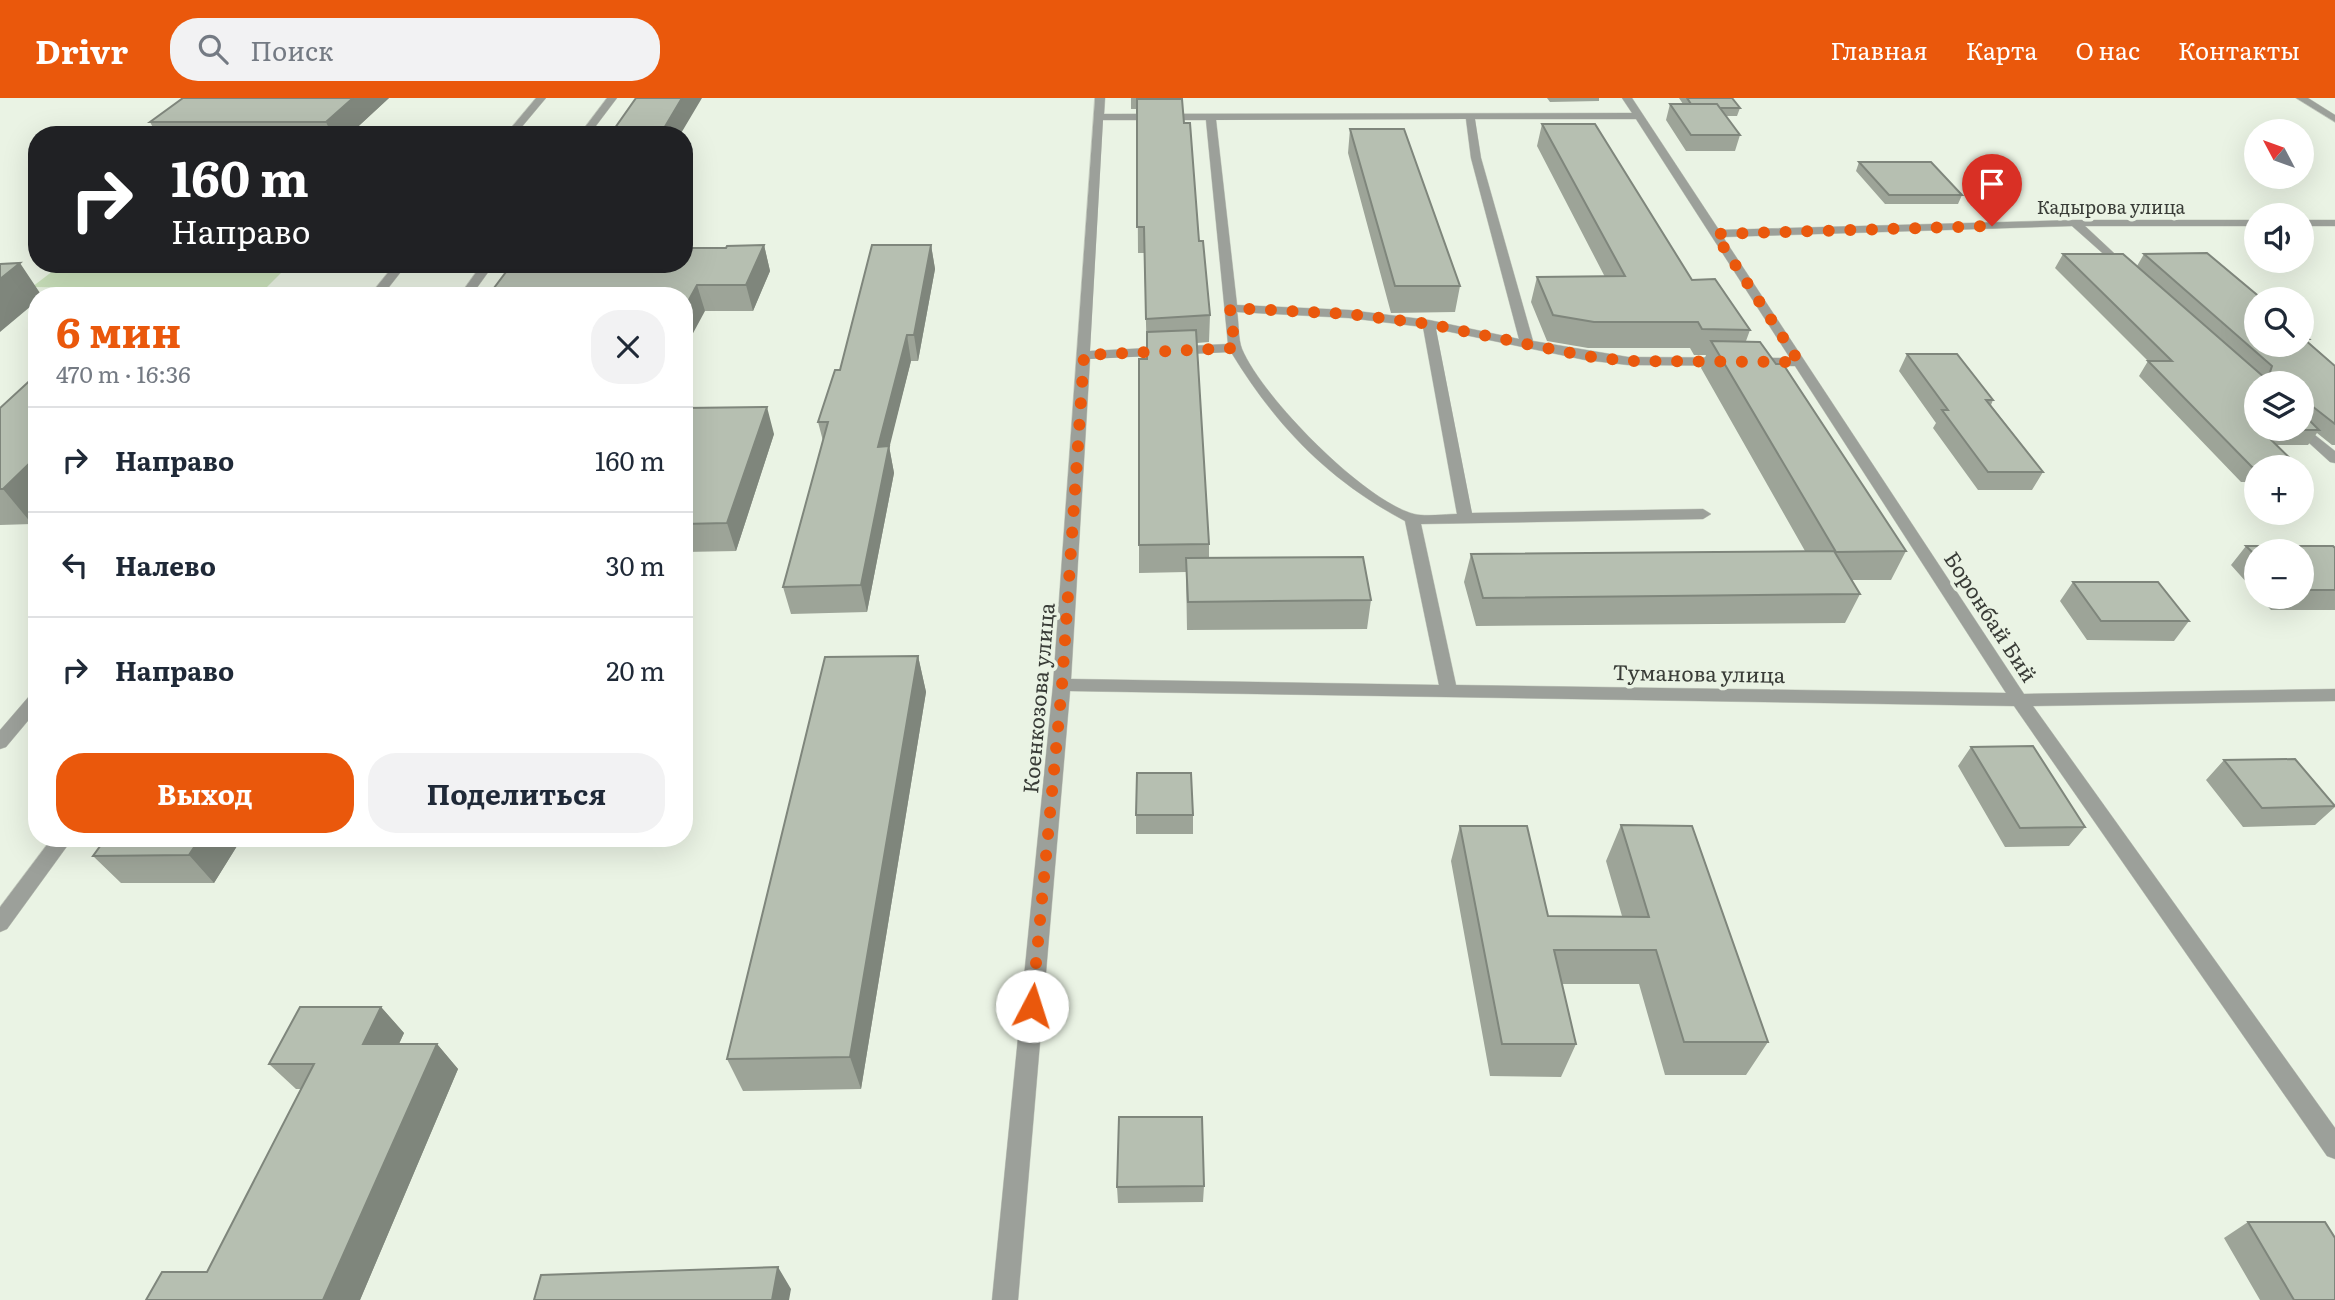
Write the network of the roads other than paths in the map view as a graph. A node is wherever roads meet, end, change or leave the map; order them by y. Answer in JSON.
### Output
{"nodes":[{"id":1,"x":541,"y":98,"type":"edge"},
{"id":2,"x":612,"y":98,"type":"edge"},
{"id":3,"x":1100,"y":98,"type":"edge"},
{"id":4,"x":1627,"y":98,"type":"edge"},
{"id":5,"x":2301,"y":98,"type":"edge"},
{"id":6,"x":1470,"y":115,"type":"junction"},
{"id":7,"x":1212,"y":116,"type":"junction"},
{"id":8,"x":1639,"y":116,"type":"junction"},
{"id":9,"x":1099,"y":117,"type":"junction"},
{"id":10,"x":2335,"y":120,"type":"edge"},
{"id":11,"x":518,"y":126,"type":"edge"},
{"id":12,"x":591,"y":126,"type":"edge"},
{"id":13,"x":2075,"y":223,"type":"junction"},
{"id":14,"x":2244,"y":223,"type":"edge"},
{"id":15,"x":2314,"y":223,"type":"edge"},
{"id":16,"x":2335,"y":223,"type":"edge"},
{"id":17,"x":1715,"y":234,"type":"junction"},
{"id":18,"x":394,"y":273,"type":"edge"},
{"id":19,"x":2135,"y":278,"type":"edge"},
{"id":20,"x":382,"y":287,"type":"edge"},
{"id":21,"x":1230,"y":308,"type":"junction"},
{"id":22,"x":1429,"y":324,"type":"junction"},
{"id":23,"x":1527,"y":344,"type":"junction"},
{"id":24,"x":1235,"y":348,"type":"junction"},
{"id":25,"x":1084,"y":355,"type":"junction"},
{"id":26,"x":1799,"y":362,"type":"junction"},
{"id":27,"x":2314,"y":440,"type":"edge"},
{"id":28,"x":2335,"y":459,"type":"edge"},
{"id":29,"x":1703,"y":514,"type":"dead end"},
{"id":30,"x":1465,"y":515,"type":"junction"},
{"id":31,"x":1412,"y":519,"type":"junction"},
{"id":32,"x":1062,"y":685,"type":"junction"},
{"id":33,"x":1449,"y":691,"type":"junction"},
{"id":34,"x":2335,"y":695,"type":"edge"},
{"id":35,"x":2019,"y":700,"type":"junction"},
{"id":36,"x":28,"y":709,"type":"edge"},
{"id":37,"x":0,"y":742,"type":"edge"},
{"id":38,"x":56,"y":847,"type":"edge"},
{"id":39,"x":0,"y":923,"type":"edge"},
{"id":40,"x":2335,"y":1148,"type":"edge"},
{"id":41,"x":1005,"y":1300,"type":"edge"}],
"edges":[{"from":1,"to":11,"type":"street"},
{"from":2,"to":12,"type":"street"},
{"from":3,"to":9,"type":"street","name":"Коенкозова улица"},
{"from":4,"to":8,"type":"street","name":"Боронбай Бий"},
{"from":5,"to":10,"type":"street"},
{"from":6,"to":7,"type":"street"},
{"from":6,"to":8,"type":"street"},
{"from":6,"to":23,"type":"street"},
{"from":7,"to":9,"type":"street"},
{"from":7,"to":21,"type":"street"},
{"from":8,"to":17,"type":"street","name":"Боронбай Бий"},
{"from":9,"to":25,"type":"street","name":"Коенкозова улица"},
{"from":13,"to":14,"type":"street","name":"Кадырова улица"},
{"from":13,"to":17,"type":"street","name":"Кадырова улица"},
{"from":13,"to":19,"type":"street"},
{"from":15,"to":16,"type":"street"},
{"from":17,"to":26,"type":"street","name":"Боронбай Бий"},
{"from":18,"to":20,"type":"street"},
{"from":21,"to":22,"type":"street"},
{"from":21,"to":24,"type":"street"},
{"from":22,"to":23,"type":"street"},
{"from":22,"to":30,"type":"street"},
{"from":23,"to":26,"type":"street"},
{"from":24,"to":25,"type":"street"},
{"from":24,"to":31,"type":"street"},
{"from":25,"to":32,"type":"street","name":"Коенкозова улица"},
{"from":26,"to":35,"type":"street","name":"Боронбай Бий"},
{"from":27,"to":28,"type":"street"},
{"from":29,"to":30,"type":"street"},
{"from":30,"to":31,"type":"street"},
{"from":31,"to":33,"type":"street"},
{"from":32,"to":33,"type":"street","name":"Туманова улица"},
{"from":32,"to":41,"type":"street","name":"Коенкозова улица"},
{"from":33,"to":35,"type":"street","name":"Туманова улица"},
{"from":34,"to":35,"type":"street","name":"Туманова улица"},
{"from":35,"to":40,"type":"street","name":"Боронбай Бий"},
{"from":36,"to":37,"type":"street"},
{"from":38,"to":39,"type":"street"}]}
